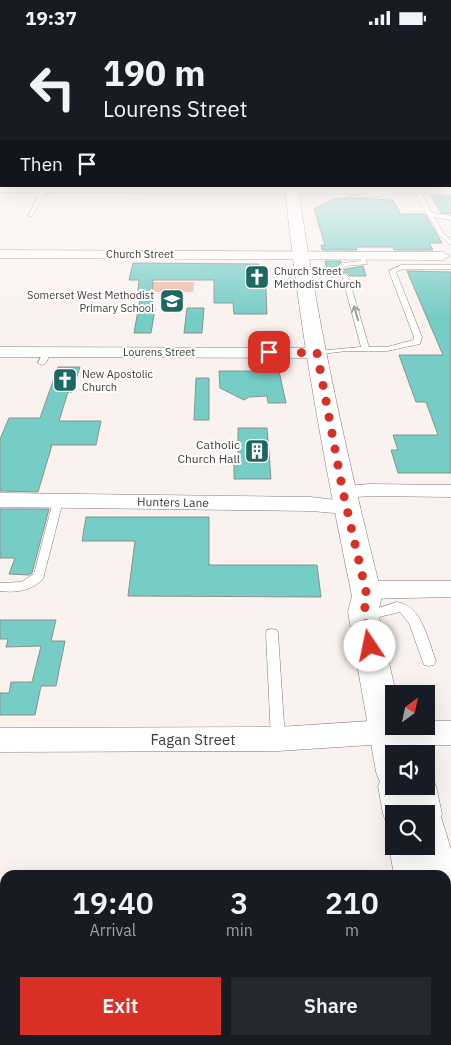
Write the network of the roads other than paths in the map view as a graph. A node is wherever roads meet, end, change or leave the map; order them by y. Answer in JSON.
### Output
{"nodes":[{"id":1,"x":292,"y":222,"type":"edge"},
{"id":2,"x":434,"y":222,"type":"edge"},
{"id":3,"x":451,"y":243,"type":"edge"},
{"id":4,"x":446,"y":248,"type":"edge"},
{"id":5,"x":0,"y":254,"type":"edge"},
{"id":6,"x":299,"y":254,"type":"junction"},
{"id":7,"x":355,"y":256,"type":"junction"},
{"id":8,"x":342,"y":267,"type":"dead end"},
{"id":9,"x":451,"y":267,"type":"edge"},
{"id":10,"x":345,"y":276,"type":"dead end"},
{"id":11,"x":366,"y":349,"type":"junction"},
{"id":12,"x":0,"y":352,"type":"edge"},
{"id":13,"x":317,"y":353,"type":"junction"},
{"id":14,"x":451,"y":491,"type":"edge"},
{"id":15,"x":345,"y":499,"type":"junction"},
{"id":16,"x":0,"y":500,"type":"edge"},
{"id":17,"x":58,"y":501,"type":"junction"},
{"id":18,"x":0,"y":587,"type":"edge"},
{"id":19,"x":451,"y":589,"type":"edge"},
{"id":20,"x":371,"y":600,"type":"junction"},
{"id":21,"x":272,"y":635,"type":"dead end"},
{"id":22,"x":429,"y":661,"type":"dead end"},
{"id":23,"x":394,"y":685,"type":"edge"},
{"id":24,"x":451,"y":733,"type":"edge"},
{"id":25,"x":401,"y":736,"type":"edge"},
{"id":26,"x":278,"y":739,"type":"junction"},
{"id":27,"x":0,"y":740,"type":"edge"},
{"id":28,"x":411,"y":855,"type":"edge"},
{"id":29,"x":432,"y":855,"type":"edge"},
{"id":30,"x":414,"y":870,"type":"edge"},
{"id":31,"x":436,"y":870,"type":"edge"}],
"edges":[{"from":1,"to":6,"type":"street"},
{"from":2,"to":4,"type":"lane"},
{"from":3,"to":4,"type":"lane"},
{"from":4,"to":6,"type":"street","name":"Church Street"},
{"from":4,"to":7,"type":"street","name":"Church Street"},
{"from":5,"to":6,"type":"street","name":"Church Street"},
{"from":6,"to":7,"type":"street","name":"Church Street"},
{"from":6,"to":13,"type":"street"},
{"from":7,"to":8,"type":"lane"},
{"from":9,"to":11,"type":"lane"},
{"from":11,"to":10,"type":"lane","one_way":true},
{"from":11,"to":13,"type":"lane"},
{"from":12,"to":13,"type":"street","name":"Lourens Street"},
{"from":13,"to":15,"type":"street"},
{"from":14,"to":15,"type":"street","name":"Hunters Lane"},
{"from":15,"to":17,"type":"street","name":"Hunters Lane"},
{"from":15,"to":20,"type":"street"},
{"from":16,"to":17,"type":"street","name":"Hunters Lane"},
{"from":17,"to":18,"type":"lane"},
{"from":19,"to":20,"type":"street"},
{"from":20,"to":22,"type":"lane"},
{"from":20,"to":23,"type":"street"},
{"from":20,"to":25,"type":"street"},
{"from":21,"to":26,"type":"lane"},
{"from":24,"to":25,"type":"street","name":"Fagan Street"},
{"from":25,"to":26,"type":"street","name":"Fagan Street"},
{"from":26,"to":27,"type":"street","name":"Fagan Street"},
{"from":28,"to":30,"type":"street"},
{"from":29,"to":31,"type":"street"}]}
